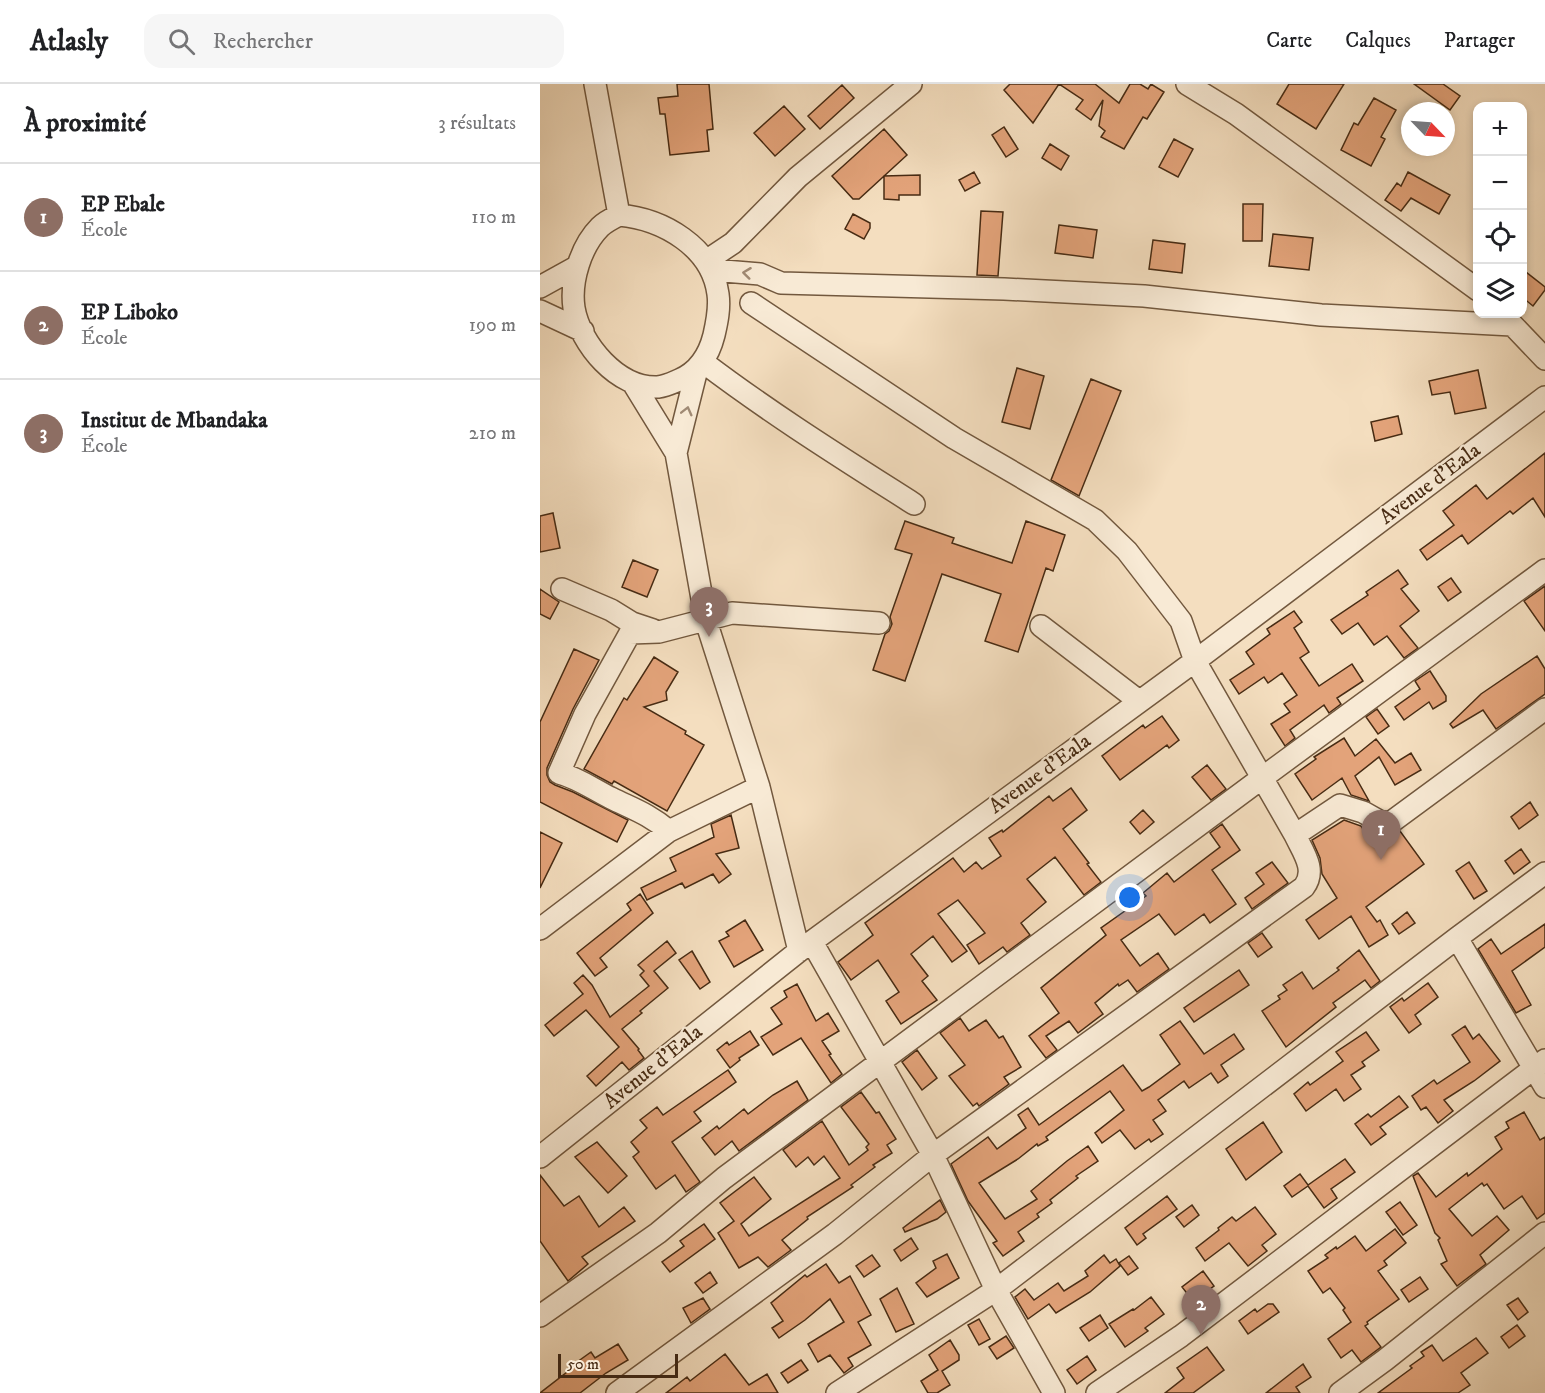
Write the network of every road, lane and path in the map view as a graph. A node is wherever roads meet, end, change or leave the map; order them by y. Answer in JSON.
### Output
{"nodes":[{"id":1,"x":595,"y":84,"type":"edge"},
{"id":2,"x":911,"y":84,"type":"edge"},
{"id":3,"x":1187,"y":84,"type":"edge"},
{"id":4,"x":619,"y":215,"type":"junction"},
{"id":5,"x":578,"y":266,"type":"junction"},
{"id":6,"x":709,"y":266,"type":"junction"},
{"id":7,"x":781,"y":283,"type":"junction"},
{"id":8,"x":1473,"y":286,"type":"edge"},
{"id":9,"x":540,"y":287,"type":"edge"},
{"id":10,"x":751,"y":303,"type":"junction"},
{"id":11,"x":718,"y":310,"type":"junction"},
{"id":12,"x":540,"y":311,"type":"edge"},
{"id":13,"x":1507,"y":319,"type":"edge"},
{"id":14,"x":583,"y":331,"type":"junction"},
{"id":15,"x":1545,"y":359,"type":"edge"},
{"id":16,"x":700,"y":365,"type":"junction"},
{"id":17,"x":633,"y":383,"type":"junction"},
{"id":18,"x":1545,"y":397,"type":"edge"},
{"id":19,"x":676,"y":453,"type":"junction"},
{"id":20,"x":914,"y":504,"type":"dead end"},
{"id":21,"x":1545,"y":570,"type":"edge"},
{"id":22,"x":562,"y":589,"type":"dead end"},
{"id":23,"x":705,"y":621,"type":"junction"},
{"id":24,"x":879,"y":623,"type":"dead end"},
{"id":25,"x":1041,"y":626,"type":"dead end"},
{"id":26,"x":659,"y":632,"type":"junction"},
{"id":27,"x":1195,"y":661,"type":"junction"},
{"id":28,"x":1139,"y":701,"type":"junction"},
{"id":29,"x":1545,"y":709,"type":"edge"},
{"id":30,"x":1262,"y":777,"type":"junction"},
{"id":31,"x":759,"y":787,"type":"junction"},
{"id":32,"x":669,"y":831,"type":"junction"},
{"id":33,"x":1295,"y":835,"type":"junction"},
{"id":34,"x":1545,"y":873,"type":"edge"},
{"id":35,"x":540,"y":929,"type":"edge"},
{"id":36,"x":1457,"y":938,"type":"junction"},
{"id":37,"x":806,"y":946,"type":"junction"},
{"id":38,"x":880,"y":1062,"type":"junction"},
{"id":39,"x":1539,"y":1064,"type":"edge"},
{"id":40,"x":1545,"y":1087,"type":"edge"},
{"id":41,"x":933,"y":1155,"type":"junction"},
{"id":42,"x":540,"y":1157,"type":"edge"},
{"id":43,"x":1545,"y":1233,"type":"edge"},
{"id":44,"x":996,"y":1290,"type":"junction"},
{"id":45,"x":540,"y":1316,"type":"edge"},
{"id":46,"x":617,"y":1393,"type":"edge"},
{"id":47,"x":837,"y":1393,"type":"edge"},
{"id":48,"x":1054,"y":1393,"type":"edge"},
{"id":49,"x":1097,"y":1393,"type":"edge"},
{"id":50,"x":1340,"y":1393,"type":"edge"}],
"edges":[{"from":1,"to":4,"type":"street"},
{"from":2,"to":6,"type":"street"},
{"from":3,"to":8,"type":"street"},
{"from":4,"to":5,"type":"street"},
{"from":4,"to":6,"type":"street"},
{"from":5,"to":9,"type":"street"},
{"from":5,"to":14,"type":"street"},
{"from":7,"to":6,"type":"street","one_way":true},
{"from":6,"to":11,"type":"street"},
{"from":7,"to":10,"type":"street"},
{"from":7,"to":13,"type":"street"},
{"from":10,"to":11,"type":"street"},
{"from":10,"to":27,"type":"street"},
{"from":11,"to":16,"type":"street"},
{"from":12,"to":14,"type":"street"},
{"from":13,"to":15,"type":"street"},
{"from":14,"to":17,"type":"street"},
{"from":16,"to":17,"type":"street"},
{"from":19,"to":16,"type":"street","one_way":true},
{"from":16,"to":20,"type":"street"},
{"from":17,"to":19,"type":"street"},
{"from":18,"to":27,"type":"street","name":"Avenue d'Eala"},
{"from":19,"to":23,"type":"street"},
{"from":21,"to":30,"type":"street"},
{"from":22,"to":26,"type":"street"},
{"from":23,"to":24,"type":"street"},
{"from":23,"to":26,"type":"street"},
{"from":23,"to":31,"type":"street"},
{"from":25,"to":28,"type":"street"},
{"from":26,"to":32,"type":"street"},
{"from":27,"to":28,"type":"street","name":"Avenue d'Eala"},
{"from":27,"to":30,"type":"street"},
{"from":28,"to":37,"type":"street","name":"Avenue d'Eala"},
{"from":29,"to":33,"type":"street"},
{"from":30,"to":33,"type":"street"},
{"from":30,"to":38,"type":"street"},
{"from":31,"to":32,"type":"street"},
{"from":31,"to":37,"type":"street"},
{"from":32,"to":35,"type":"street"},
{"from":33,"to":41,"type":"street"},
{"from":34,"to":36,"type":"street"},
{"from":36,"to":39,"type":"street"},
{"from":36,"to":44,"type":"street"},
{"from":37,"to":38,"type":"street"},
{"from":37,"to":42,"type":"street","name":"Avenue d'Eala"},
{"from":38,"to":41,"type":"street"},
{"from":38,"to":45,"type":"street"},
{"from":39,"to":40,"type":"street"},
{"from":39,"to":49,"type":"street"},
{"from":41,"to":44,"type":"street"},
{"from":41,"to":46,"type":"street"},
{"from":43,"to":50,"type":"street"},
{"from":44,"to":47,"type":"street"},
{"from":44,"to":48,"type":"street"}]}
